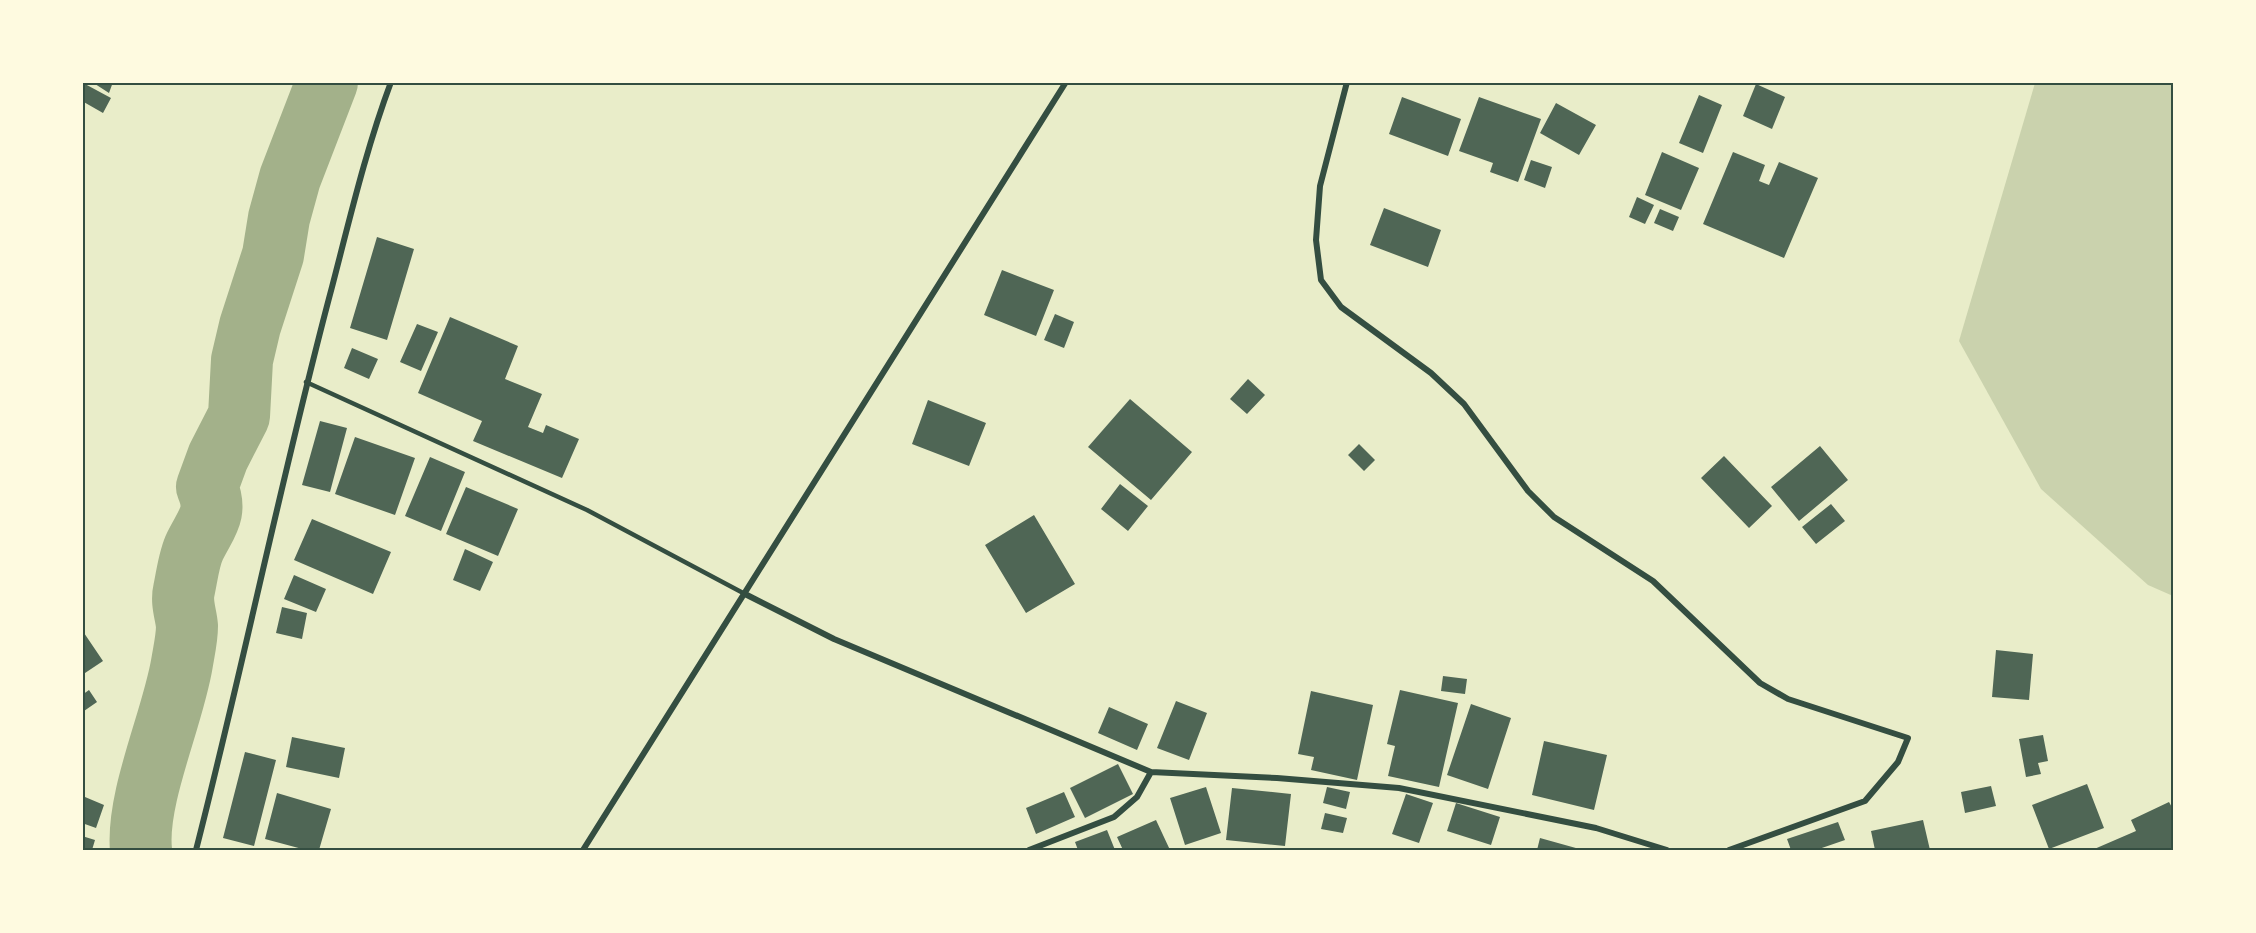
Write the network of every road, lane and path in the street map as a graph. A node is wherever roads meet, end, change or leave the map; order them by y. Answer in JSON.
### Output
{"nodes":[{"id":1,"x":391,"y":82,"type":"edge"},
{"id":2,"x":1066,"y":82,"type":"edge"},
{"id":3,"x":1347,"y":82,"type":"edge"},
{"id":4,"x":306,"y":382,"type":"junction"},
{"id":5,"x":745,"y":594,"type":"junction"},
{"id":6,"x":1151,"y":772,"type":"junction"},
{"id":7,"x":196,"y":850,"type":"edge"},
{"id":8,"x":583,"y":850,"type":"edge"},
{"id":9,"x":1029,"y":850,"type":"edge"},
{"id":10,"x":1667,"y":850,"type":"edge"},
{"id":11,"x":1729,"y":850,"type":"edge"}],
"edges":[{"from":1,"to":4,"type":"street"},
{"from":2,"to":5,"type":"street"},
{"from":3,"to":11,"type":"street"},
{"from":4,"to":5,"type":"lane"},
{"from":4,"to":7,"type":"street"},
{"from":5,"to":6,"type":"street"},
{"from":5,"to":8,"type":"street"},
{"from":6,"to":9,"type":"street"},
{"from":6,"to":10,"type":"street"}]}
